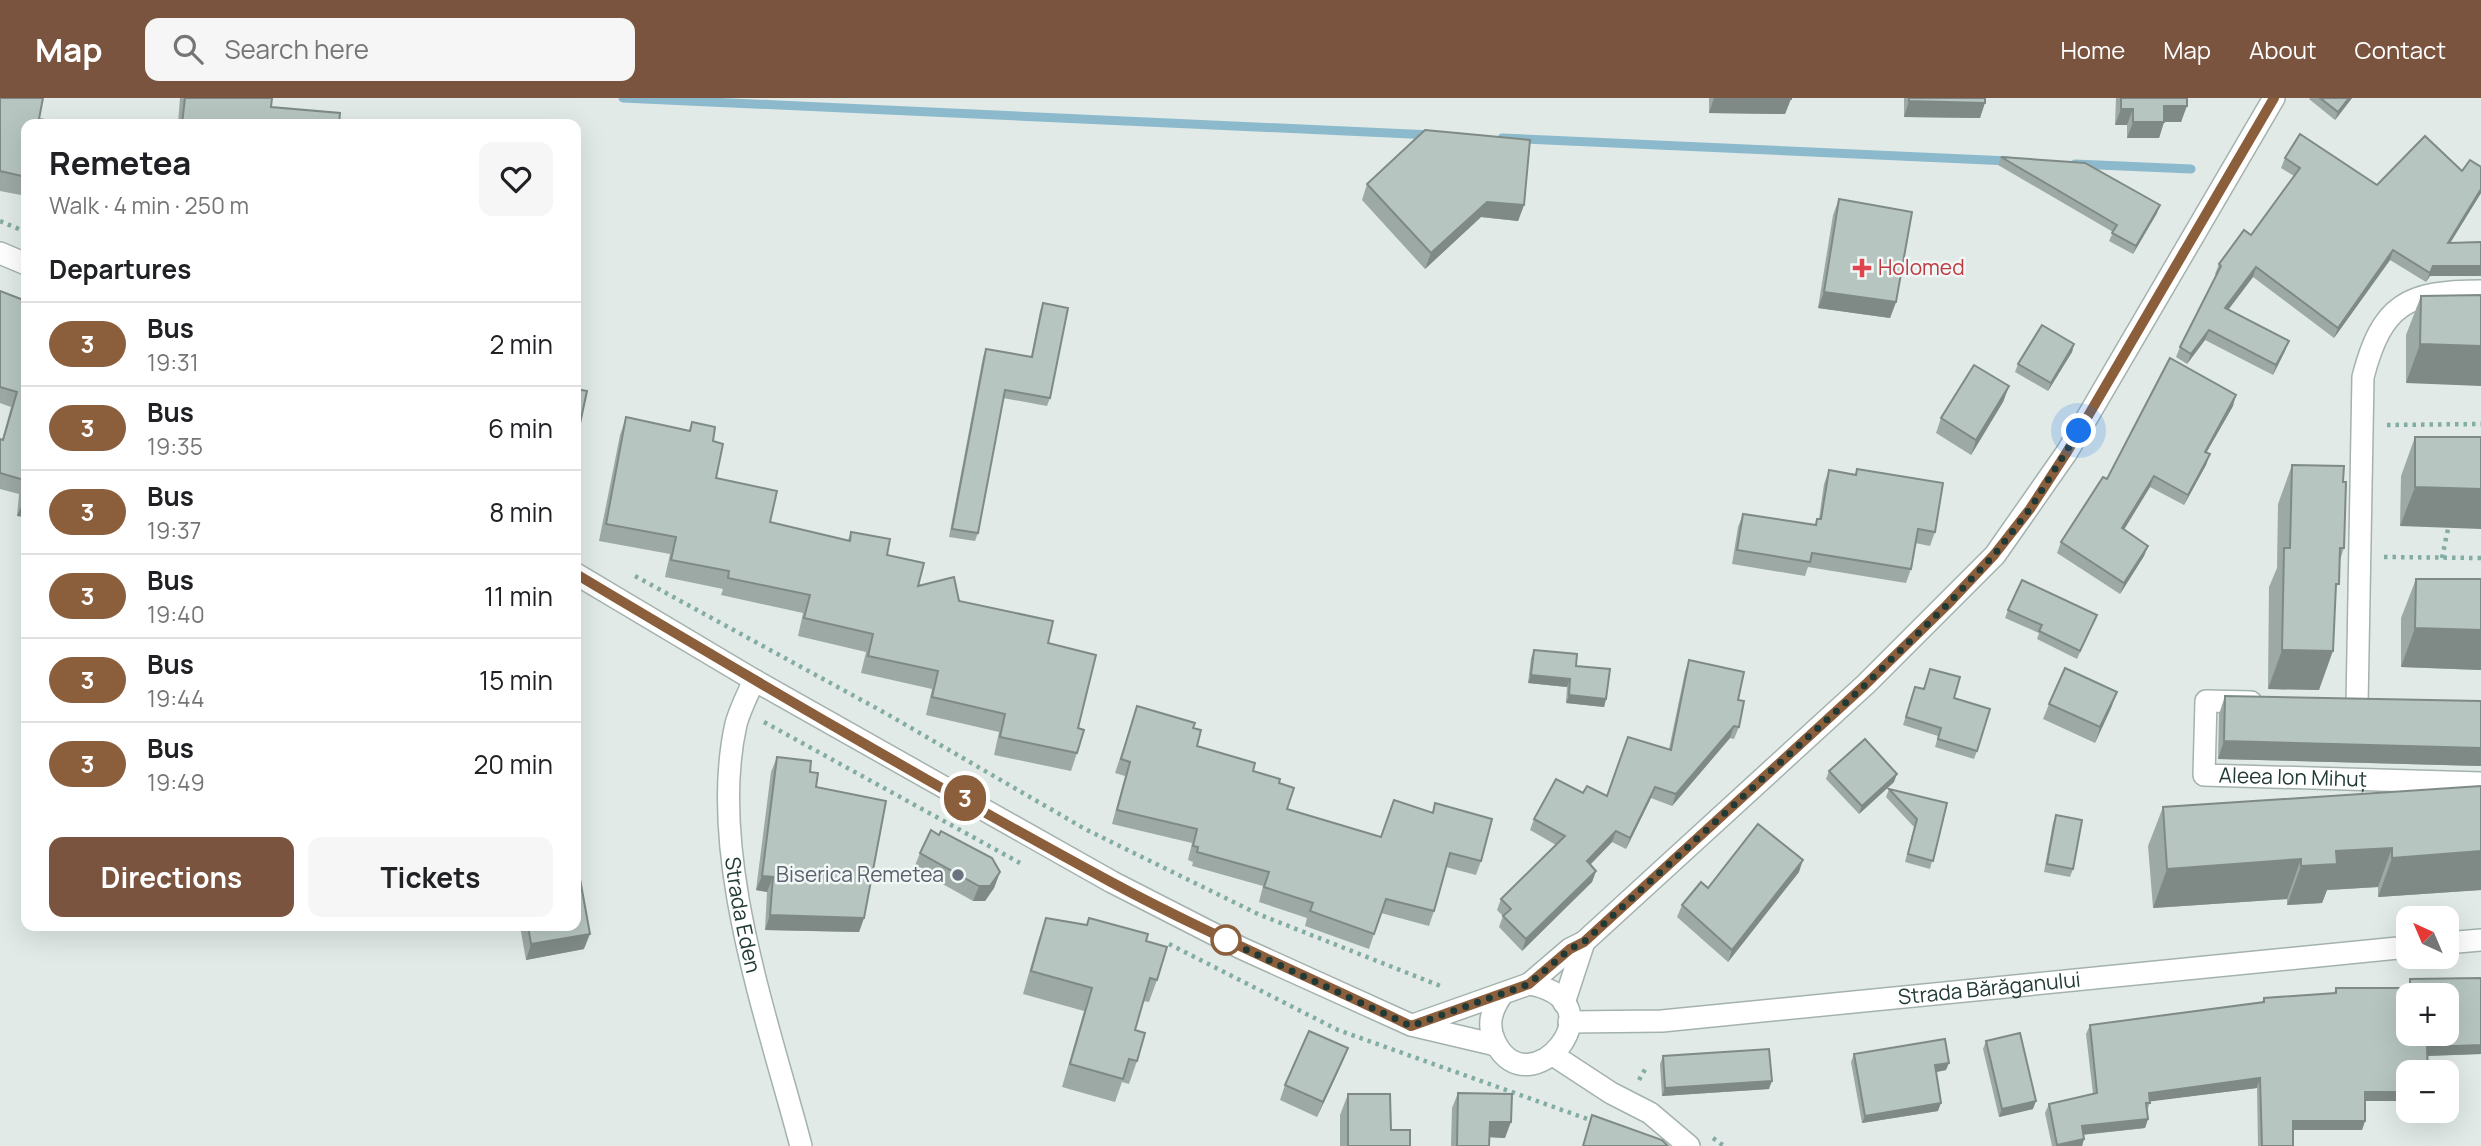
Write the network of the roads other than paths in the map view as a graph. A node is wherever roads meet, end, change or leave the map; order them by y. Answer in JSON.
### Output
{"nodes":[{"id":1,"x":2274,"y":98,"type":"edge"},
{"id":2,"x":0,"y":253,"type":"edge"},
{"id":3,"x":21,"y":262,"type":"edge"},
{"id":4,"x":2481,"y":291,"type":"edge"},
{"id":5,"x":581,"y":577,"type":"edge"},
{"id":6,"x":754,"y":680,"type":"junction"},
{"id":7,"x":2274,"y":703,"type":"edge"},
{"id":8,"x":2329,"y":704,"type":"edge"},
{"id":9,"x":2357,"y":705,"type":"junction"},
{"id":10,"x":2385,"y":705,"type":"edge"},
{"id":11,"x":2481,"y":783,"type":"edge"},
{"id":12,"x":2481,"y":940,"type":"edge"},
{"id":13,"x":1584,"y":942,"type":"junction"},
{"id":14,"x":2459,"y":942,"type":"edge"},
{"id":15,"x":2396,"y":948,"type":"edge"},
{"id":16,"x":1529,"y":984,"type":"junction"},
{"id":17,"x":1501,"y":996,"type":"junction"},
{"id":18,"x":1566,"y":1012,"type":"junction"},
{"id":19,"x":1411,"y":1026,"type":"junction"},
{"id":20,"x":1496,"y":1045,"type":"junction"},
{"id":21,"x":1553,"y":1055,"type":"junction"},
{"id":22,"x":801,"y":1146,"type":"edge"},
{"id":23,"x":1689,"y":1146,"type":"edge"}],
"edges":[{"from":1,"to":13,"type":"street"},
{"from":2,"to":3,"type":"street"},
{"from":4,"to":9,"type":"street"},
{"from":5,"to":6,"type":"street"},
{"from":6,"to":19,"type":"street"},
{"from":6,"to":22,"type":"street","name":"Strada Eden"},
{"from":7,"to":11,"type":"street","name":"Aleea Ion Mihuț"},
{"from":8,"to":9,"type":"street"},
{"from":9,"to":10,"type":"street"},
{"from":12,"to":14,"type":"street"},
{"from":13,"to":16,"type":"street"},
{"from":13,"to":18,"type":"street"},
{"from":15,"to":18,"type":"street","name":"Strada Bărăganului"},
{"from":16,"to":17,"type":"street"},
{"from":16,"to":18,"type":"street"},
{"from":17,"to":19,"type":"street"},
{"from":17,"to":20,"type":"street"},
{"from":18,"to":21,"type":"street"},
{"from":19,"to":20,"type":"street"},
{"from":20,"to":21,"type":"street"},
{"from":21,"to":23,"type":"street"}]}
